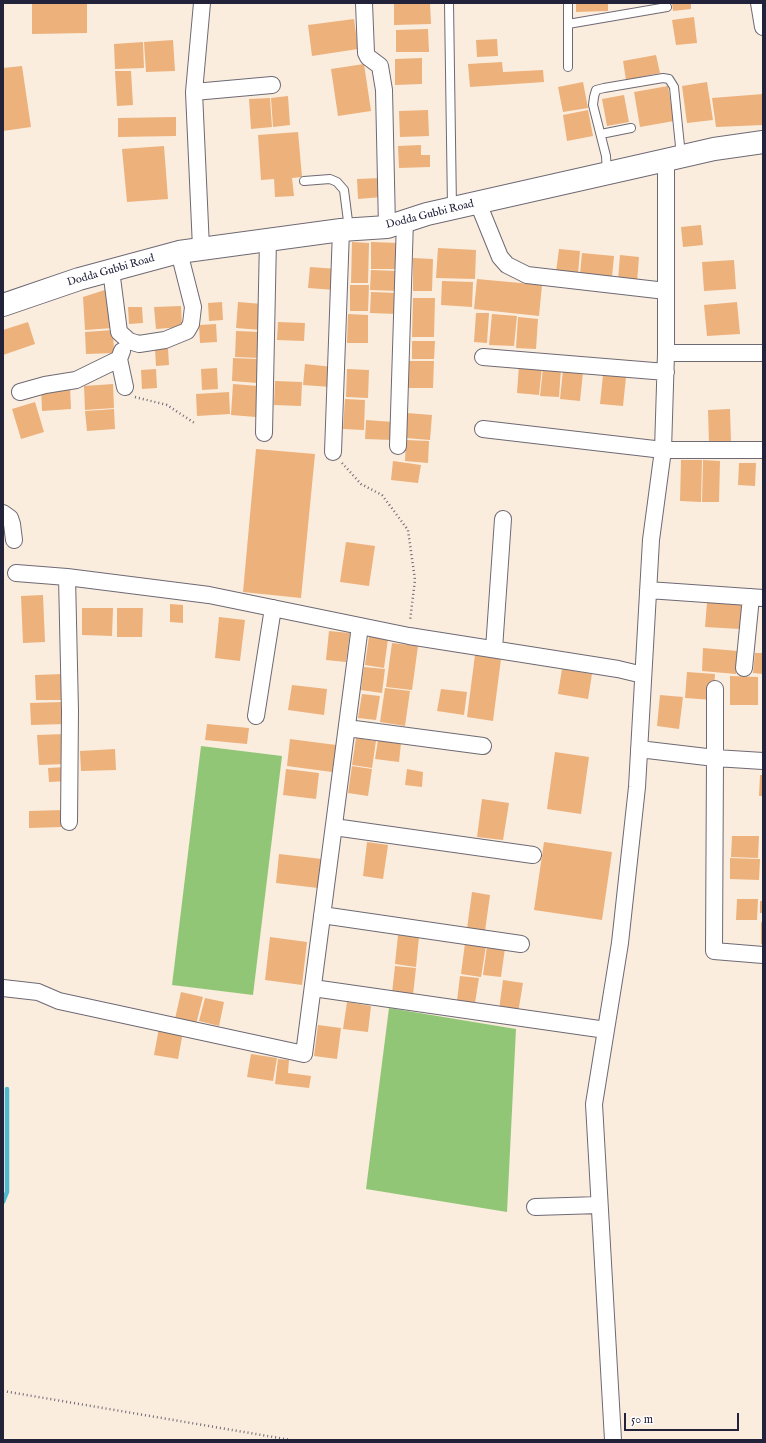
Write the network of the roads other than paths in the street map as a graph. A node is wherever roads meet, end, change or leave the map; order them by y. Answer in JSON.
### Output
{"nodes":[{"id":1,"x":202,"y":3,"type":"edge"},
{"id":2,"x":364,"y":3,"type":"edge"},
{"id":3,"x":449,"y":3,"type":"edge"},
{"id":4,"x":568,"y":3,"type":"edge"},
{"id":5,"x":759,"y":3,"type":"edge"},
{"id":6,"x":667,"y":7,"type":"dead end"},
{"id":7,"x":568,"y":24,"type":"junction"},
{"id":8,"x":763,"y":27,"type":"edge"},
{"id":9,"x":568,"y":67,"type":"dead end"},
{"id":10,"x":272,"y":85,"type":"dead end"},
{"id":11,"x":194,"y":92,"type":"junction"},
{"id":12,"x":631,"y":128,"type":"dead end"},
{"id":13,"x":601,"y":134,"type":"junction"},
{"id":14,"x":763,"y":142,"type":"edge"},
{"id":15,"x":674,"y":158,"type":"junction"},
{"id":16,"x":607,"y":173,"type":"junction"},
{"id":17,"x":304,"y":181,"type":"dead end"},
{"id":18,"x":478,"y":203,"type":"junction"},
{"id":19,"x":452,"y":208,"type":"junction"},
{"id":20,"x":396,"y":223,"type":"junction"},
{"id":21,"x":345,"y":230,"type":"junction"},
{"id":22,"x":268,"y":239,"type":"junction"},
{"id":23,"x":201,"y":248,"type":"junction"},
{"id":24,"x":179,"y":252,"type":"junction"},
{"id":25,"x":111,"y":270,"type":"junction"},
{"id":26,"x":666,"y":291,"type":"junction"},
{"id":27,"x":3,"y":305,"type":"edge"},
{"id":28,"x":125,"y":338,"type":"junction"},
{"id":29,"x":666,"y":353,"type":"junction"},
{"id":30,"x":763,"y":353,"type":"edge"},
{"id":31,"x":483,"y":357,"type":"dead end"},
{"id":32,"x":119,"y":359,"type":"junction"},
{"id":33,"x":666,"y":372,"type":"junction"},
{"id":34,"x":125,"y":387,"type":"road end"},
{"id":35,"x":20,"y":392,"type":"dead end"},
{"id":36,"x":483,"y":429,"type":"dead end"},
{"id":37,"x":264,"y":433,"type":"dead end"},
{"id":38,"x":398,"y":446,"type":"dead end"},
{"id":39,"x":663,"y":450,"type":"junction"},
{"id":40,"x":763,"y":450,"type":"edge"},
{"id":41,"x":333,"y":452,"type":"road end"},
{"id":42,"x":3,"y":513,"type":"edge"},
{"id":43,"x":503,"y":519,"type":"dead end"},
{"id":44,"x":14,"y":540,"type":"dead end"},
{"id":45,"x":16,"y":573,"type":"dead end"},
{"id":46,"x":67,"y":577,"type":"junction"},
{"id":47,"x":648,"y":590,"type":"junction"},
{"id":48,"x":757,"y":597,"type":"edge"},
{"id":49,"x":273,"y":608,"type":"junction"},
{"id":50,"x":360,"y":626,"type":"junction"},
{"id":51,"x":494,"y":649,"type":"junction"},
{"id":52,"x":744,"y":668,"type":"dead end"},
{"id":53,"x":643,"y":675,"type":"junction"},
{"id":54,"x":716,"y":689,"type":"dead end"},
{"id":55,"x":256,"y":716,"type":"dead end"},
{"id":56,"x":347,"y":728,"type":"junction"},
{"id":57,"x":483,"y":746,"type":"dead end"},
{"id":58,"x":639,"y":749,"type":"junction"},
{"id":59,"x":715,"y":758,"type":"junction"},
{"id":60,"x":763,"y":761,"type":"edge"},
{"id":61,"x":69,"y":822,"type":"dead end"},
{"id":62,"x":334,"y":827,"type":"junction"},
{"id":63,"x":533,"y":855,"type":"dead end"},
{"id":64,"x":322,"y":914,"type":"junction"},
{"id":65,"x":521,"y":944,"type":"dead end"},
{"id":66,"x":763,"y":955,"type":"edge"},
{"id":67,"x":3,"y":988,"type":"edge"},
{"id":68,"x":313,"y":988,"type":"junction"},
{"id":69,"x":606,"y":1030,"type":"junction"},
{"id":70,"x":600,"y":1205,"type":"junction"},
{"id":71,"x":535,"y":1207,"type":"dead end"},
{"id":72,"x":613,"y":1440,"type":"edge"}],
"edges":[{"from":1,"to":11,"type":"street"},
{"from":2,"to":20,"type":"street"},
{"from":3,"to":19,"type":"lane"},
{"from":4,"to":7,"type":"lane"},
{"from":5,"to":8,"type":"street"},
{"from":6,"to":7,"type":"lane"},
{"from":7,"to":9,"type":"lane"},
{"from":10,"to":11,"type":"street"},
{"from":11,"to":23,"type":"street"},
{"from":12,"to":13,"type":"lane"},
{"from":13,"to":15,"type":"lane"},
{"from":13,"to":16,"type":"lane"},
{"from":14,"to":15,"type":"main road","name":"Dodda Gubbi Road"},
{"from":15,"to":16,"type":"main road","name":"Dodda Gubbi Road"},
{"from":15,"to":26,"type":"street"},
{"from":16,"to":18,"type":"main road","name":"Dodda Gubbi Road"},
{"from":17,"to":21,"type":"lane"},
{"from":18,"to":19,"type":"main road","name":"Dodda Gubbi Road"},
{"from":18,"to":26,"type":"street"},
{"from":19,"to":20,"type":"main road","name":"Dodda Gubbi Road"},
{"from":20,"to":21,"type":"main road","name":"Dodda Gubbi Road"},
{"from":20,"to":38,"type":"street"},
{"from":21,"to":22,"type":"main road","name":"Dodda Gubbi Road"},
{"from":21,"to":41,"type":"street"},
{"from":22,"to":23,"type":"main road","name":"Dodda Gubbi Road"},
{"from":22,"to":37,"type":"street"},
{"from":23,"to":24,"type":"main road","name":"Dodda Gubbi Road"},
{"from":24,"to":25,"type":"main road","name":"Dodda Gubbi Road"},
{"from":24,"to":28,"type":"street"},
{"from":25,"to":27,"type":"main road","name":"Dodda Gubbi Road"},
{"from":25,"to":28,"type":"street"},
{"from":26,"to":29,"type":"street"},
{"from":28,"to":32,"type":"street"},
{"from":29,"to":30,"type":"street"},
{"from":29,"to":33,"type":"street"},
{"from":31,"to":33,"type":"street"},
{"from":32,"to":34,"type":"street"},
{"from":32,"to":35,"type":"street"},
{"from":33,"to":39,"type":"street"},
{"from":36,"to":39,"type":"street"},
{"from":39,"to":40,"type":"street"},
{"from":39,"to":47,"type":"street"},
{"from":42,"to":44,"type":"street"},
{"from":43,"to":51,"type":"street"},
{"from":45,"to":46,"type":"street"},
{"from":46,"to":49,"type":"street"},
{"from":46,"to":61,"type":"street"},
{"from":47,"to":48,"type":"street"},
{"from":47,"to":53,"type":"street"},
{"from":48,"to":52,"type":"street"},
{"from":49,"to":50,"type":"street"},
{"from":49,"to":55,"type":"street"},
{"from":50,"to":51,"type":"street"},
{"from":50,"to":56,"type":"street"},
{"from":51,"to":53,"type":"street"},
{"from":53,"to":58,"type":"street"},
{"from":54,"to":59,"type":"street"},
{"from":56,"to":57,"type":"street"},
{"from":56,"to":62,"type":"street"},
{"from":58,"to":59,"type":"street"},
{"from":58,"to":69,"type":"street"},
{"from":59,"to":60,"type":"street"},
{"from":59,"to":66,"type":"street"},
{"from":62,"to":63,"type":"street"},
{"from":62,"to":64,"type":"street"},
{"from":64,"to":65,"type":"street"},
{"from":64,"to":68,"type":"street"},
{"from":67,"to":68,"type":"street"},
{"from":68,"to":69,"type":"street"},
{"from":69,"to":70,"type":"street"},
{"from":70,"to":71,"type":"street"},
{"from":70,"to":72,"type":"street"}]}
